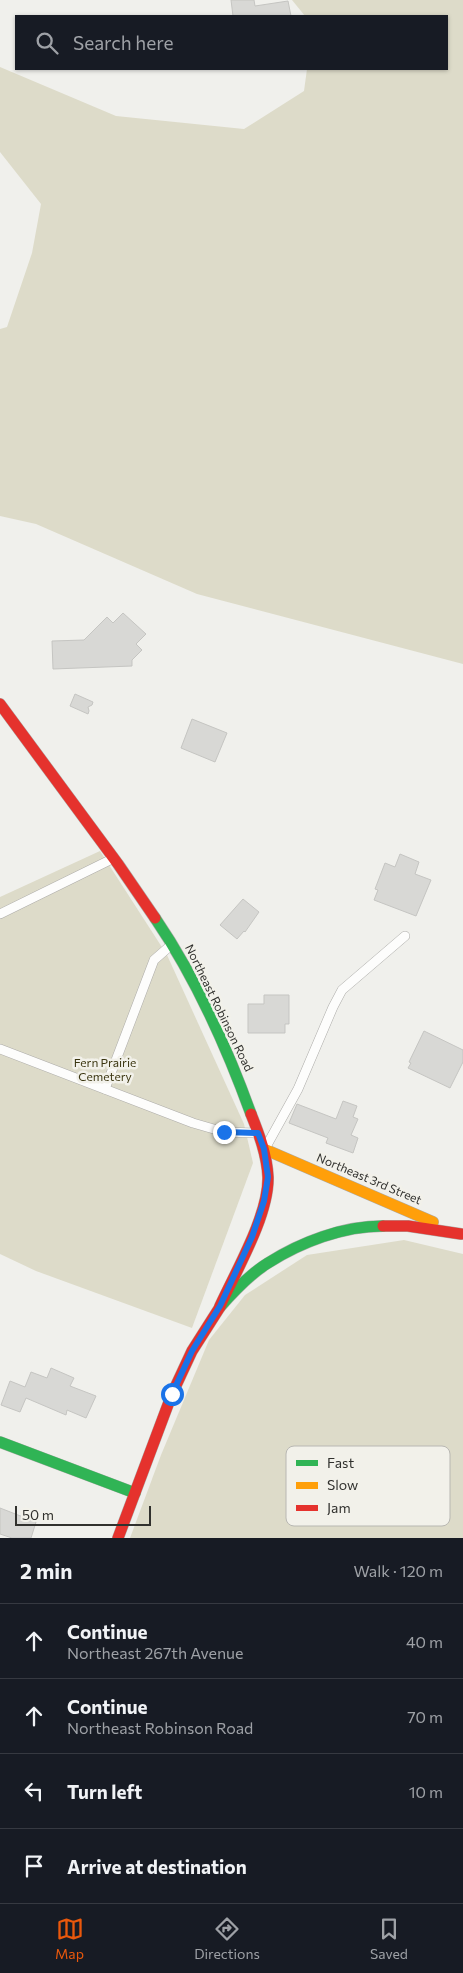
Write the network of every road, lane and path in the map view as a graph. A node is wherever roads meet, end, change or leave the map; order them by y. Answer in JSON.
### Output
{"nodes":[{"id":1,"x":0,"y":704,"type":"edge"},
{"id":2,"x":114,"y":858,"type":"junction"},
{"id":3,"x":0,"y":914,"type":"edge"},
{"id":4,"x":406,"y":936,"type":"dead end"},
{"id":5,"x":173,"y":944,"type":"junction"},
{"id":6,"x":0,"y":1049,"type":"edge"},
{"id":7,"x":104,"y":1089,"type":"junction"},
{"id":8,"x":258,"y":1133,"type":"junction"},
{"id":9,"x":264,"y":1149,"type":"junction"},
{"id":10,"x":397,"y":1206,"type":"junction"},
{"id":11,"x":394,"y":1226,"type":"junction"},
{"id":12,"x":462,"y":1235,"type":"edge"},
{"id":13,"x":220,"y":1306,"type":"junction"},
{"id":14,"x":0,"y":1442,"type":"edge"},
{"id":15,"x":135,"y":1493,"type":"junction"},
{"id":16,"x":118,"y":1538,"type":"edge"}],
"edges":[{"from":1,"to":2,"type":"street","name":"Northeast Robinson Road"},
{"from":2,"to":3,"type":"lane"},
{"from":2,"to":5,"type":"street","name":"Northeast Robinson Road"},
{"from":4,"to":9,"type":"lane"},
{"from":5,"to":7,"type":"lane"},
{"from":5,"to":8,"type":"street","name":"Northeast Robinson Road"},
{"from":6,"to":7,"type":"lane"},
{"from":7,"to":8,"type":"lane"},
{"from":8,"to":9,"type":"street","name":"Northeast Robinson Road"},
{"from":9,"to":10,"type":"street","name":"Northeast 3rd Street"},
{"from":9,"to":13,"type":"street","name":"Northeast Robinson Road"},
{"from":10,"to":11,"type":"lane"},
{"from":10,"to":12,"type":"street","name":"Northeast 3rd Street"},
{"from":11,"to":12,"type":"street"},
{"from":11,"to":13,"type":"street"},
{"from":13,"to":15,"type":"street"},
{"from":14,"to":15,"type":"street"},
{"from":15,"to":16,"type":"street"}]}
